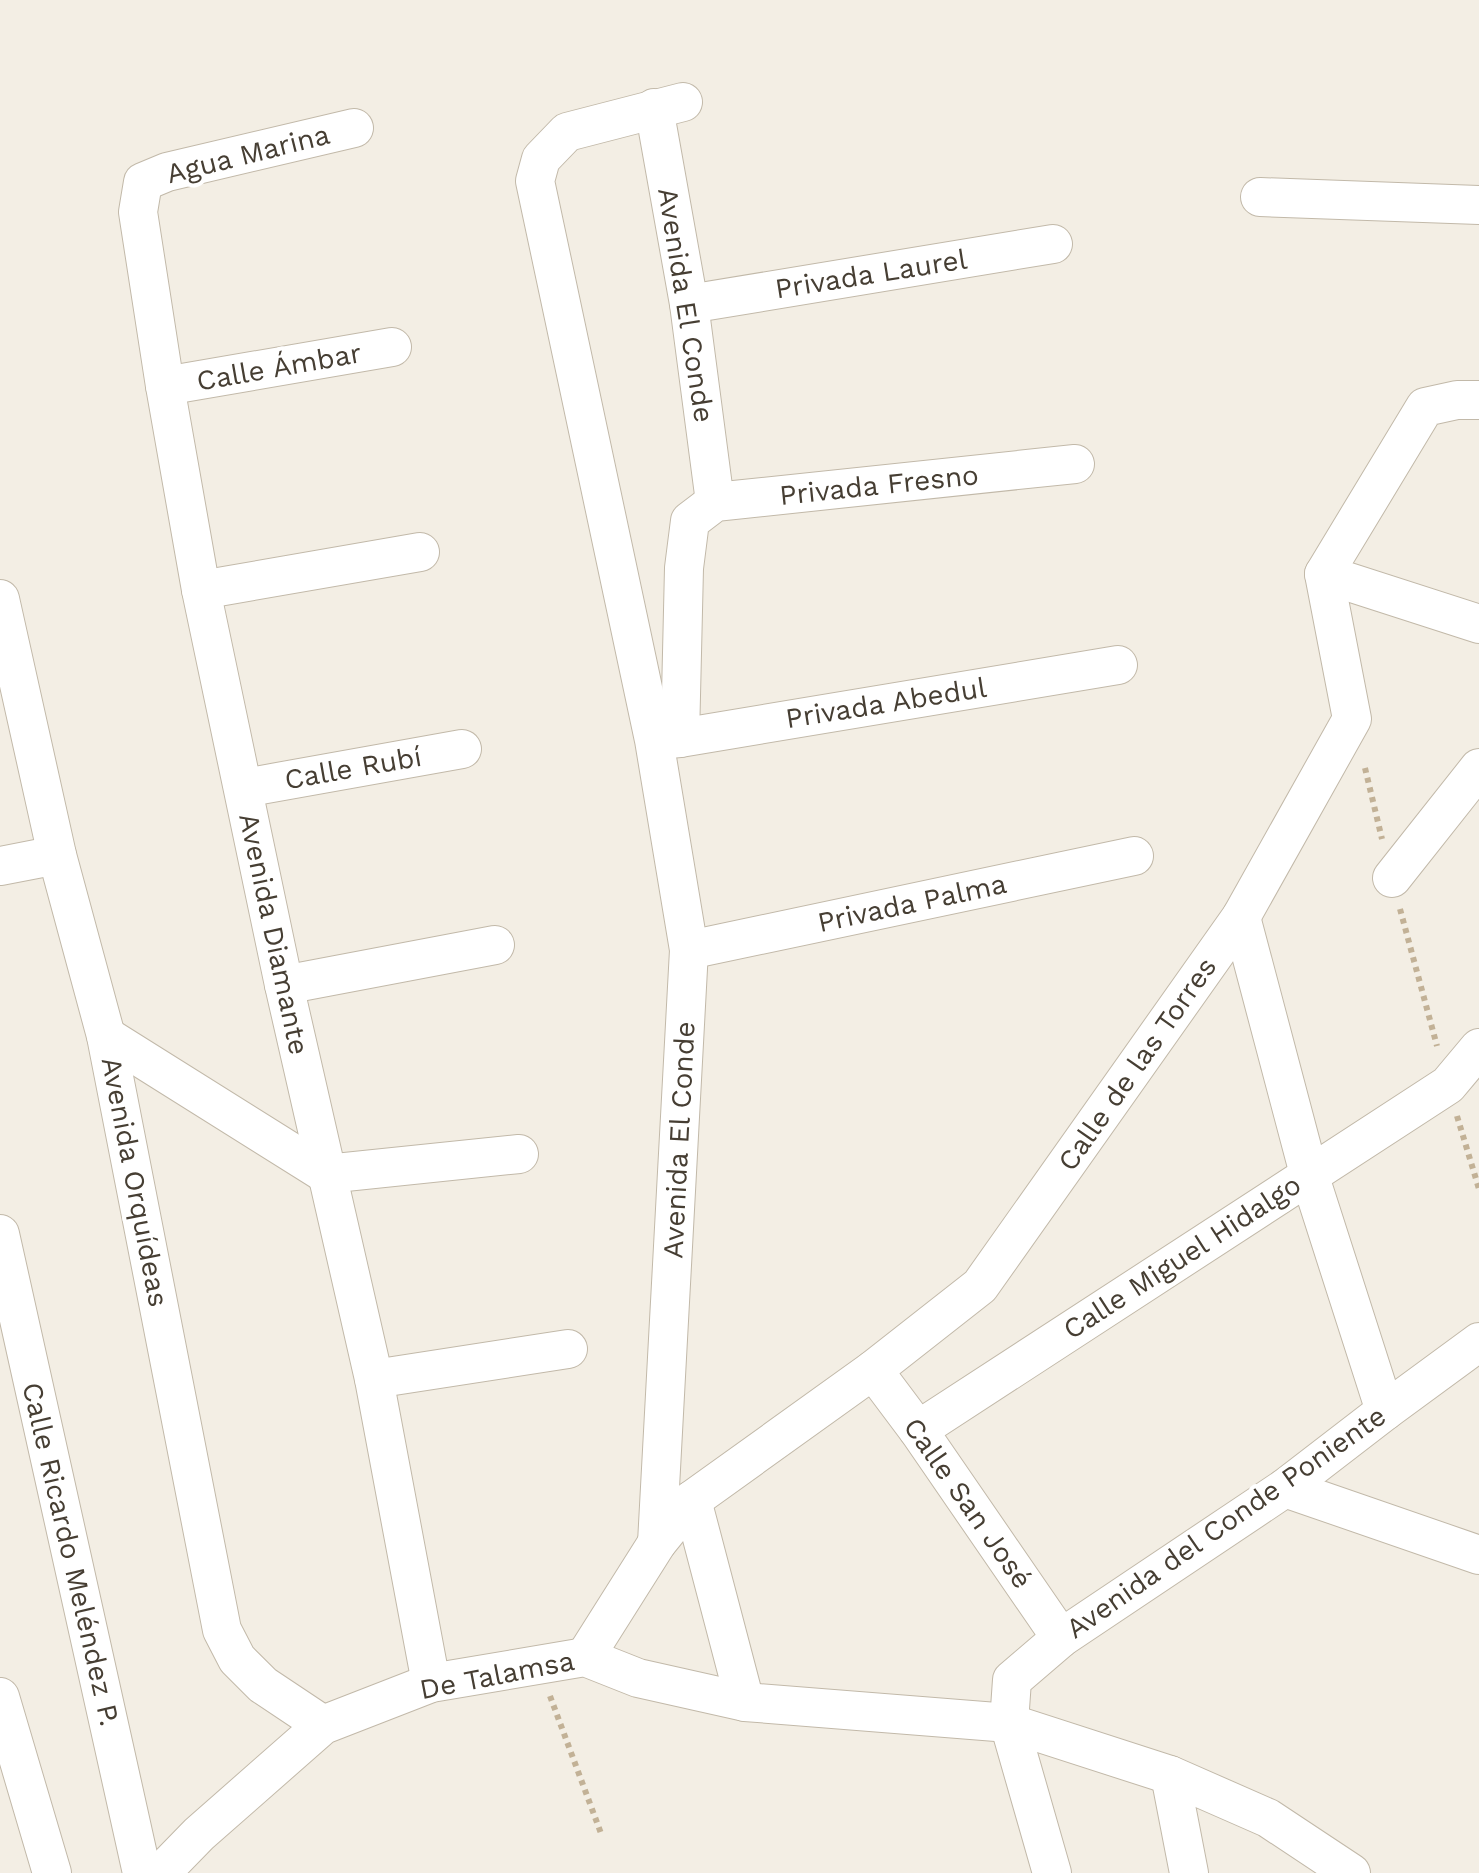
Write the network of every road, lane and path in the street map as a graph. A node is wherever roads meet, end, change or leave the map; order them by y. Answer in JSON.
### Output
{"nodes":[{"id":1,"x":354,"y":128,"type":"dead end"},
{"id":2,"x":143,"y":182,"type":"joint"},
{"id":3,"x":1260,"y":197,"type":"dead end"},
{"id":4,"x":1479,"y":204,"type":"edge"},
{"id":5,"x":1054,"y":244,"type":"dead end"},
{"id":6,"x":689,"y":304,"type":"junction"},
{"id":7,"x":392,"y":348,"type":"dead end"},
{"id":8,"x":165,"y":386,"type":"junction"},
{"id":9,"x":1479,"y":400,"type":"edge"},
{"id":10,"x":1075,"y":464,"type":"dead end"},
{"id":11,"x":703,"y":512,"type":"junction"},
{"id":12,"x":420,"y":552,"type":"dead end"},
{"id":13,"x":1324,"y":574,"type":"junction"},
{"id":14,"x":201,"y":590,"type":"junction"},
{"id":15,"x":0,"y":599,"type":"edge"},
{"id":16,"x":1479,"y":624,"type":"edge"},
{"id":17,"x":1118,"y":664,"type":"dead end"},
{"id":18,"x":1352,"y":718,"type":"junction"},
{"id":19,"x":667,"y":739,"type":"junction"},
{"id":20,"x":462,"y":749,"type":"dead end"},
{"id":21,"x":1479,"y":768,"type":"edge"},
{"id":22,"x":244,"y":788,"type":"junction"},
{"id":23,"x":57,"y":856,"type":"junction"},
{"id":24,"x":1134,"y":856,"type":"dead end"},
{"id":25,"x":0,"y":866,"type":"edge"},
{"id":26,"x":1392,"y":878,"type":"junction"},
{"id":27,"x":1242,"y":917,"type":"junction"},
{"id":28,"x":495,"y":946,"type":"dead end"},
{"id":29,"x":690,"y":950,"type":"junction"},
{"id":30,"x":284,"y":985,"type":"junction"},
{"id":31,"x":106,"y":1036,"type":"junction"},
{"id":32,"x":1479,"y":1048,"type":"edge"},
{"id":33,"x":1448,"y":1085,"type":"junction"},
{"id":34,"x":518,"y":1154,"type":"dead end"},
{"id":35,"x":326,"y":1174,"type":"junction"},
{"id":36,"x":1309,"y":1174,"type":"junction"},
{"id":37,"x":1479,"y":1189,"type":"edge"},
{"id":38,"x":0,"y":1234,"type":"edge"},
{"id":39,"x":1479,"y":1342,"type":"edge"},
{"id":40,"x":568,"y":1349,"type":"dead end"},
{"id":41,"x":873,"y":1370,"type":"junction"},
{"id":42,"x":374,"y":1379,"type":"junction"},
{"id":43,"x":1385,"y":1410,"type":"junction"},
{"id":44,"x":918,"y":1430,"type":"junction"},
{"id":45,"x":1285,"y":1488,"type":"junction"},
{"id":46,"x":692,"y":1500,"type":"junction"},
{"id":47,"x":657,"y":1543,"type":"junction"},
{"id":48,"x":1479,"y":1555,"type":"edge"},
{"id":49,"x":1061,"y":1638,"type":"junction"},
{"id":50,"x":586,"y":1657,"type":"junction"},
{"id":51,"x":538,"y":1664,"type":"junction"},
{"id":52,"x":431,"y":1682,"type":"junction"},
{"id":53,"x":0,"y":1697,"type":"edge"},
{"id":54,"x":746,"y":1702,"type":"junction"},
{"id":55,"x":1009,"y":1724,"type":"junction"},
{"id":56,"x":323,"y":1725,"type":"junction"},
{"id":57,"x":1170,"y":1774,"type":"junction"},
{"id":58,"x":602,"y":1836,"type":"dead end"},
{"id":59,"x":52,"y":1873,"type":"edge"},
{"id":60,"x":142,"y":1873,"type":"edge"},
{"id":61,"x":161,"y":1873,"type":"edge"},
{"id":62,"x":1052,"y":1873,"type":"edge"},
{"id":63,"x":1189,"y":1873,"type":"edge"},
{"id":64,"x":1351,"y":1873,"type":"edge"}],
"edges":[{"from":1,"to":2,"type":"street","name":"Agua Marina"},
{"from":2,"to":8,"type":"street","name":"Avenida Diamante"},
{"from":3,"to":4,"type":"street"},
{"from":5,"to":6,"type":"street","name":"Privada Laurel"},
{"from":6,"to":11,"type":"street","name":"Avenida El Conde"},
{"from":6,"to":19,"type":"street","name":"Avenida El Conde"},
{"from":7,"to":8,"type":"street","name":"Calle Ámbar"},
{"from":8,"to":14,"type":"street","name":"Avenida Diamante"},
{"from":9,"to":13,"type":"street"},
{"from":10,"to":11,"type":"street","name":"Privada Fresno"},
{"from":11,"to":19,"type":"street","name":"Avenida El Conde"},
{"from":12,"to":14,"type":"street"},
{"from":13,"to":16,"type":"street"},
{"from":13,"to":18,"type":"street"},
{"from":14,"to":22,"type":"street","name":"Avenida Diamante"},
{"from":15,"to":23,"type":"street","name":"Avenida Orquídeas"},
{"from":17,"to":19,"type":"street","name":"Privada Abedul"},
{"from":18,"to":26,"type":"path"},
{"from":18,"to":27,"type":"street","name":"Calle de las Torres"},
{"from":19,"to":29,"type":"street","name":"Avenida El Conde"},
{"from":20,"to":22,"type":"street","name":"Calle Rubí"},
{"from":21,"to":26,"type":"street"},
{"from":22,"to":30,"type":"street","name":"Avenida Diamante"},
{"from":23,"to":25,"type":"street"},
{"from":23,"to":31,"type":"street","name":"Avenida Orquídeas"},
{"from":24,"to":29,"type":"street","name":"Privada Palma"},
{"from":26,"to":33,"type":"path"},
{"from":27,"to":36,"type":"street"},
{"from":27,"to":41,"type":"street","name":"Calle de las Torres"},
{"from":28,"to":30,"type":"street"},
{"from":29,"to":47,"type":"street","name":"Avenida El Conde"},
{"from":30,"to":35,"type":"street","name":"Avenida Diamante"},
{"from":31,"to":35,"type":"street"},
{"from":31,"to":56,"type":"street","name":"Avenida Orquídeas"},
{"from":32,"to":33,"type":"street","name":"Calle Miguel Hidalgo"},
{"from":33,"to":36,"type":"street","name":"Calle Miguel Hidalgo"},
{"from":33,"to":37,"type":"path"},
{"from":34,"to":35,"type":"street"},
{"from":35,"to":42,"type":"street","name":"Avenida Diamante"},
{"from":36,"to":43,"type":"street"},
{"from":36,"to":44,"type":"street","name":"Calle Miguel Hidalgo"},
{"from":38,"to":60,"type":"street","name":"Calle Ricardo Meléndez P."},
{"from":39,"to":43,"type":"street","name":"Avenida del Conde Poniente"},
{"from":40,"to":42,"type":"street"},
{"from":41,"to":44,"type":"street","name":"Calle San José"},
{"from":41,"to":46,"type":"street","name":"Calle de las Torres"},
{"from":42,"to":52,"type":"street","name":"Avenida Diamante"},
{"from":43,"to":45,"type":"street","name":"Avenida del Conde Poniente"},
{"from":44,"to":49,"type":"street","name":"Calle San José"},
{"from":45,"to":48,"type":"street"},
{"from":45,"to":49,"type":"street","name":"Avenida del Conde Poniente"},
{"from":46,"to":47,"type":"street","name":"Calle de las Torres"},
{"from":46,"to":54,"type":"street"},
{"from":47,"to":50,"type":"street","name":"Calle de las Torres"},
{"from":49,"to":55,"type":"street","name":"Avenida del Conde Poniente"},
{"from":50,"to":51,"type":"street","name":"De Talamsa"},
{"from":50,"to":54,"type":"street","name":"De Talamsa"},
{"from":51,"to":52,"type":"street","name":"De Talamsa"},
{"from":51,"to":58,"type":"path"},
{"from":52,"to":56,"type":"street","name":"De Talamsa"},
{"from":53,"to":59,"type":"street"},
{"from":54,"to":55,"type":"street","name":"De Talamsa"},
{"from":55,"to":57,"type":"street","name":"De Talamsa"},
{"from":55,"to":62,"type":"street"},
{"from":56,"to":61,"type":"street","name":"De Talamsa"},
{"from":57,"to":63,"type":"street"},
{"from":57,"to":64,"type":"street","name":"De Talamsa"}]}
